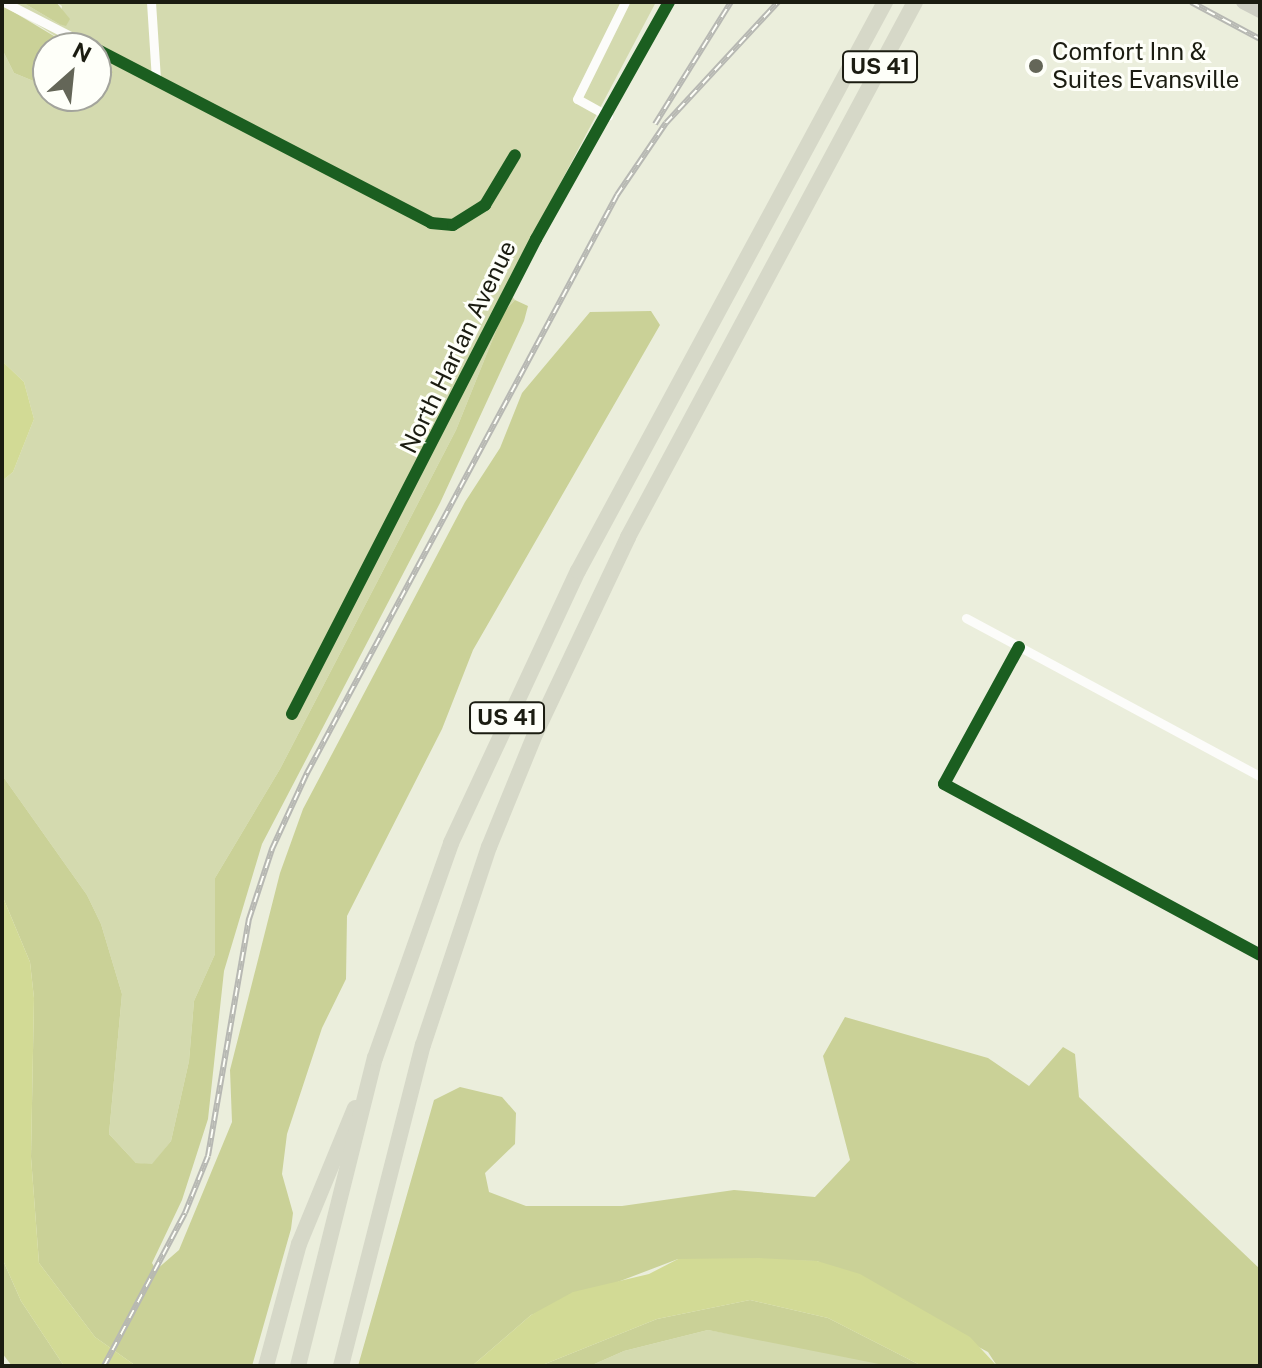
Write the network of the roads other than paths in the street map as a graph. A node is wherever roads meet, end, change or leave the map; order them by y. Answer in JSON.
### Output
{"nodes":[{"id":1,"x":4,"y":2,"type":"edge"},
{"id":2,"x":151,"y":2,"type":"edge"},
{"id":3,"x":625,"y":2,"type":"edge"},
{"id":4,"x":669,"y":2,"type":"edge"},
{"id":5,"x":885,"y":2,"type":"edge"},
{"id":6,"x":915,"y":2,"type":"edge"},
{"id":7,"x":1243,"y":2,"type":"edge"},
{"id":8,"x":1260,"y":11,"type":"edge"},
{"id":9,"x":63,"y":32,"type":"edge"},
{"id":10,"x":112,"y":57,"type":"edge"},
{"id":11,"x":156,"y":80,"type":"junction"},
{"id":12,"x":608,"y":116,"type":"junction"},
{"id":13,"x":515,"y":155,"type":"dead end"},
{"id":14,"x":966,"y":618,"type":"dead end"},
{"id":15,"x":1019,"y":647,"type":"junction"},
{"id":16,"x":292,"y":714,"type":"dead end"},
{"id":17,"x":1260,"y":776,"type":"edge"},
{"id":18,"x":1260,"y":955,"type":"edge"},
{"id":19,"x":375,"y":1058,"type":"junction"},
{"id":20,"x":342,"y":1360,"type":"edge"},
{"id":21,"x":299,"y":1363,"type":"edge"},
{"id":22,"x":267,"y":1364,"type":"edge"}],
"edges":[{"from":1,"to":9,"type":"street"},
{"from":2,"to":11,"type":"street"},
{"from":3,"to":12,"type":"street"},
{"from":4,"to":12,"type":"street","name":"North Harlan Avenue"},
{"from":5,"to":19,"type":"highway","number":"US 41"},
{"from":6,"to":20,"type":"highway","number":"US 41"},
{"from":7,"to":8,"type":"main road"},
{"from":10,"to":11,"type":"street"},
{"from":11,"to":13,"type":"street"},
{"from":12,"to":16,"type":"street","name":"North Harlan Avenue"},
{"from":14,"to":15,"type":"street"},
{"from":15,"to":17,"type":"street"},
{"from":15,"to":18,"type":"street"},
{"from":19,"to":21,"type":"highway","number":"US 41"},
{"from":19,"to":22,"type":"highway"}]}
